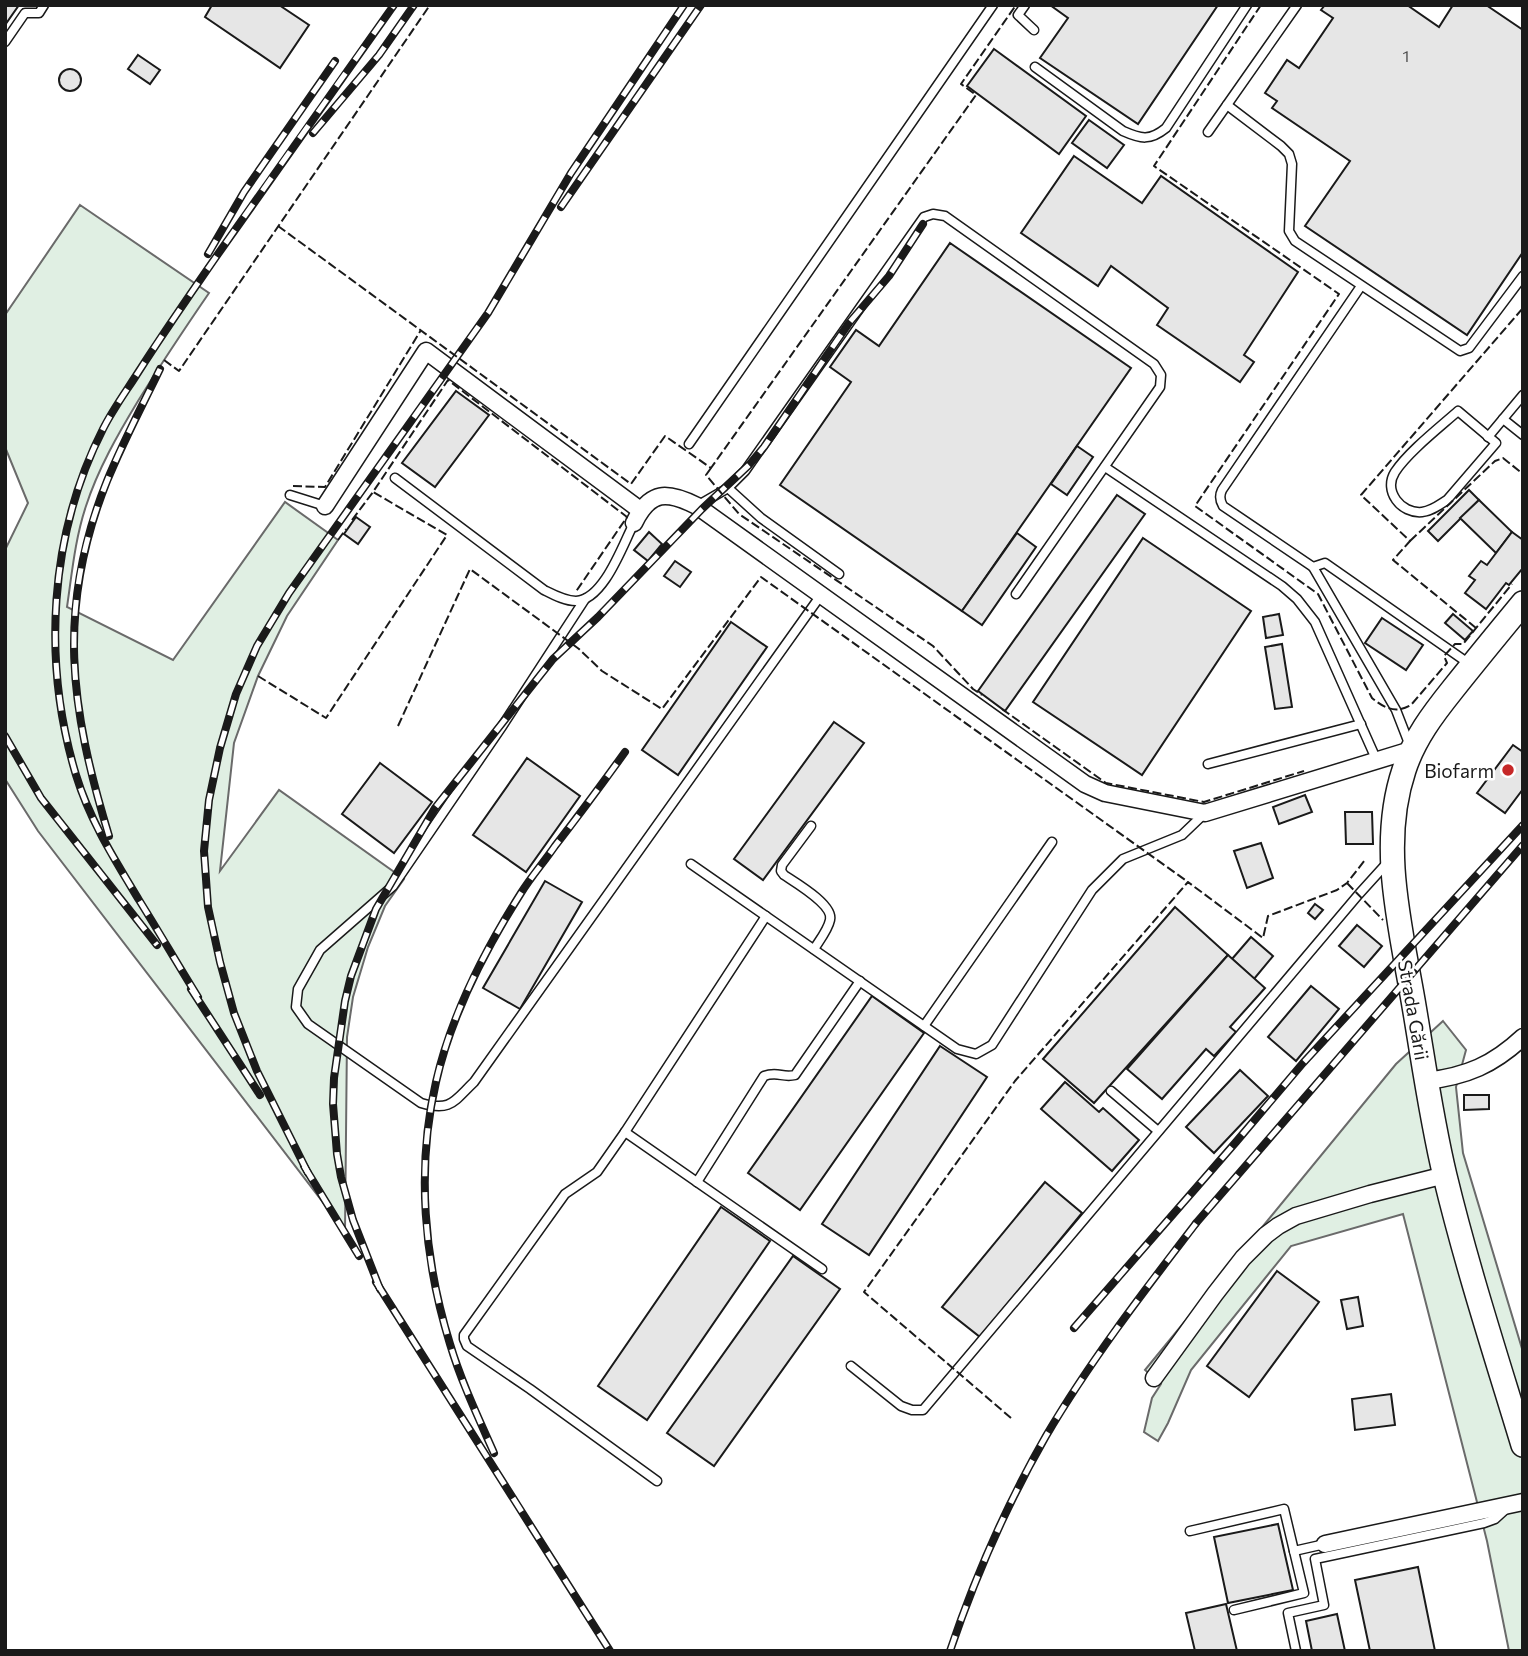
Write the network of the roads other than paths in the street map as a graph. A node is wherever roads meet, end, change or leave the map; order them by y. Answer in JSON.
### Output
{"nodes":[{"id":1,"x":44,"y":5,"type":"edge"},
{"id":2,"x":993,"y":5,"type":"edge"},
{"id":3,"x":1025,"y":5,"type":"edge"},
{"id":4,"x":1247,"y":5,"type":"edge"},
{"id":5,"x":1297,"y":5,"type":"edge"},
{"id":6,"x":1034,"y":30,"type":"dead end"},
{"id":7,"x":5,"y":42,"type":"edge"},
{"id":8,"x":1035,"y":67,"type":"dead end"},
{"id":9,"x":1227,"y":105,"type":"junction"},
{"id":10,"x":1208,"y":132,"type":"dead end"},
{"id":11,"x":1523,"y":276,"type":"edge"},
{"id":12,"x":1361,"y":286,"type":"junction"},
{"id":13,"x":1523,"y":395,"type":"edge"},
{"id":14,"x":1503,"y":419,"type":"junction"},
{"id":15,"x":1523,"y":435,"type":"edge"},
{"id":16,"x":1489,"y":437,"type":"junction"},
{"id":17,"x":688,"y":444,"type":"dead end"},
{"id":18,"x":1105,"y":467,"type":"junction"},
{"id":19,"x":395,"y":478,"type":"dead end"},
{"id":20,"x":728,"y":488,"type":"junction"},
{"id":21,"x":290,"y":495,"type":"dead end"},
{"id":22,"x":325,"y":506,"type":"joint"},
{"id":23,"x":697,"y":506,"type":"junction"},
{"id":24,"x":637,"y":516,"type":"junction"},
{"id":25,"x":1314,"y":567,"type":"junction"},
{"id":26,"x":839,"y":574,"type":"dead end"},
{"id":27,"x":1016,"y":594,"type":"dead end"},
{"id":28,"x":821,"y":595,"type":"junction"},
{"id":29,"x":585,"y":599,"type":"junction"},
{"id":30,"x":1523,"y":603,"type":"edge"},
{"id":31,"x":1472,"y":665,"type":"junction"},
{"id":32,"x":1361,"y":724,"type":"junction"},
{"id":33,"x":1411,"y":750,"type":"junction"},
{"id":34,"x":1377,"y":761,"type":"junction"},
{"id":35,"x":1208,"y":764,"type":"dead end"},
{"id":36,"x":1205,"y":813,"type":"junction"},
{"id":37,"x":811,"y":826,"type":"dead end"},
{"id":38,"x":1052,"y":842,"type":"dead end"},
{"id":39,"x":1392,"y":857,"type":"junction"},
{"id":40,"x":691,"y":864,"type":"dead end"},
{"id":41,"x":766,"y":916,"type":"junction"},
{"id":42,"x":814,"y":949,"type":"junction"},
{"id":43,"x":860,"y":981,"type":"junction"},
{"id":44,"x":924,"y":1026,"type":"junction"},
{"id":45,"x":1523,"y":1037,"type":"edge"},
{"id":46,"x":1426,"y":1081,"type":"junction"},
{"id":47,"x":1111,"y":1091,"type":"dead end"},
{"id":48,"x":1158,"y":1131,"type":"junction"},
{"id":49,"x":625,"y":1132,"type":"junction"},
{"id":50,"x":1445,"y":1175,"type":"junction"},
{"id":51,"x":696,"y":1182,"type":"junction"},
{"id":52,"x":822,"y":1269,"type":"dead end"},
{"id":53,"x":851,"y":1366,"type":"dead end"},
{"id":54,"x":1154,"y":1378,"type":"dead end"},
{"id":55,"x":1523,"y":1445,"type":"edge"},
{"id":56,"x":657,"y":1481,"type":"dead end"},
{"id":57,"x":1517,"y":1504,"type":"edge"},
{"id":58,"x":1190,"y":1531,"type":"dead end"},
{"id":59,"x":1325,"y":1544,"type":"joint"},
{"id":60,"x":1294,"y":1551,"type":"junction"},
{"id":61,"x":1234,"y":1610,"type":"dead end"},
{"id":62,"x":1296,"y":1651,"type":"edge"}],
"edges":[{"from":1,"to":7,"type":"lane"},
{"from":2,"to":17,"type":"lane"},
{"from":3,"to":6,"type":"lane"},
{"from":4,"to":8,"type":"lane"},
{"from":5,"to":9,"type":"lane"},
{"from":9,"to":10,"type":"lane"},
{"from":9,"to":12,"type":"lane"},
{"from":11,"to":12,"type":"lane"},
{"from":12,"to":25,"type":"lane"},
{"from":13,"to":14,"type":"lane"},
{"from":14,"to":15,"type":"lane"},
{"from":14,"to":16,"type":"lane"},
{"from":16,"to":16,"type":"lane"},
{"from":18,"to":20,"type":"lane"},
{"from":18,"to":27,"type":"lane"},
{"from":18,"to":32,"type":"lane"},
{"from":19,"to":29,"type":"lane"},
{"from":20,"to":23,"type":"lane"},
{"from":20,"to":26,"type":"lane"},
{"from":21,"to":22,"type":"lane"},
{"from":22,"to":24,"type":"street"},
{"from":23,"to":24,"type":"street"},
{"from":23,"to":28,"type":"street"},
{"from":24,"to":29,"type":"lane"},
{"from":25,"to":31,"type":"lane"},
{"from":25,"to":33,"type":"lane"},
{"from":28,"to":29,"type":"lane"},
{"from":28,"to":36,"type":"street"},
{"from":30,"to":31,"type":"main road","name":"Strada Gării"},
{"from":31,"to":33,"type":"main road","name":"Strada Gării"},
{"from":32,"to":34,"type":"lane"},
{"from":32,"to":35,"type":"lane"},
{"from":33,"to":34,"type":"street"},
{"from":33,"to":39,"type":"main road","name":"Strada Gării"},
{"from":34,"to":36,"type":"street"},
{"from":36,"to":44,"type":"lane"},
{"from":37,"to":42,"type":"lane"},
{"from":38,"to":44,"type":"lane"},
{"from":39,"to":46,"type":"main road","name":"Strada Gării"},
{"from":39,"to":48,"type":"lane"},
{"from":40,"to":41,"type":"lane"},
{"from":41,"to":42,"type":"lane"},
{"from":41,"to":49,"type":"lane"},
{"from":42,"to":43,"type":"lane"},
{"from":43,"to":44,"type":"lane"},
{"from":43,"to":51,"type":"lane"},
{"from":45,"to":46,"type":"street"},
{"from":46,"to":50,"type":"main road","name":"Strada Gării"},
{"from":47,"to":48,"type":"lane"},
{"from":48,"to":53,"type":"lane"},
{"from":49,"to":51,"type":"lane"},
{"from":49,"to":56,"type":"lane"},
{"from":50,"to":54,"type":"street"},
{"from":50,"to":55,"type":"main road","name":"Strada Gării"},
{"from":51,"to":52,"type":"lane"},
{"from":57,"to":59,"type":"street"},
{"from":57,"to":62,"type":"lane"},
{"from":58,"to":60,"type":"lane"},
{"from":59,"to":60,"type":"lane"},
{"from":60,"to":61,"type":"lane"}]}
